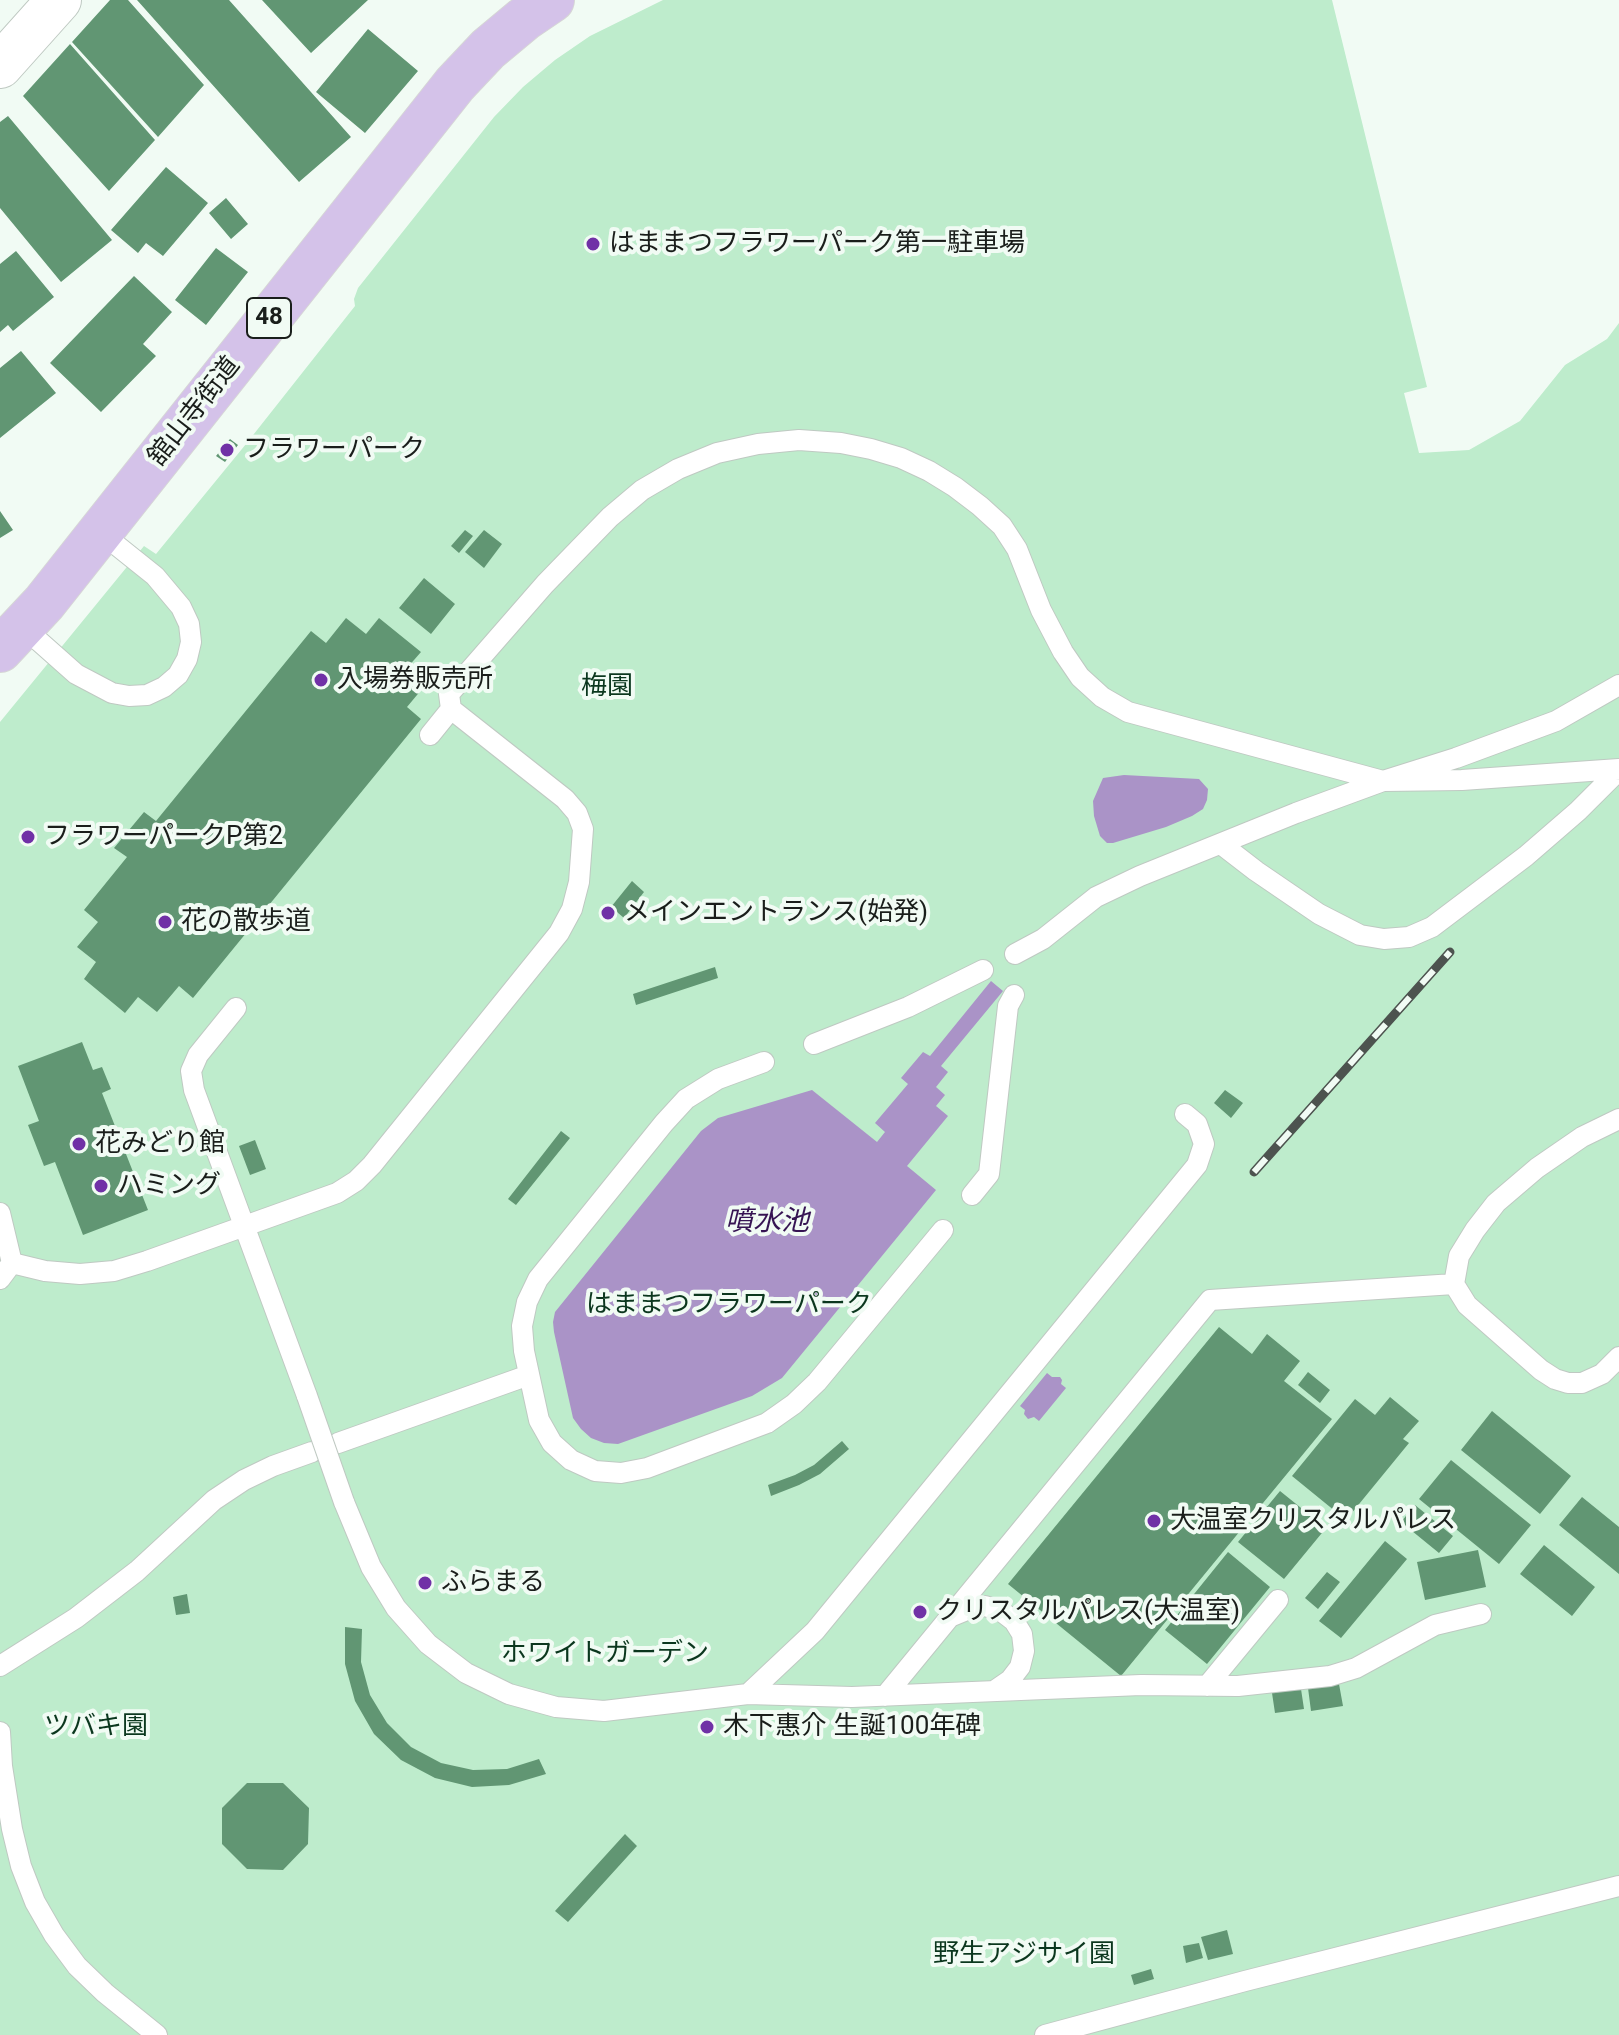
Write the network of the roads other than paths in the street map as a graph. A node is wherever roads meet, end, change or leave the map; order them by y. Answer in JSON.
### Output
{"nodes":[{"id":1,"x":59,"y":0,"type":"edge"},
{"id":2,"x":552,"y":0,"type":"edge"},
{"id":3,"x":0,"y":66,"type":"edge"},
{"id":4,"x":100,"y":532,"type":"junction"},
{"id":5,"x":11,"y":638,"type":"edge"},
{"id":6,"x":1619,"y":685,"type":"edge"},
{"id":7,"x":451,"y":709,"type":"junction"},
{"id":8,"x":430,"y":735,"type":"dead end"},
{"id":9,"x":1619,"y":769,"type":"edge"},
{"id":10,"x":1383,"y":781,"type":"junction"},
{"id":11,"x":1221,"y":844,"type":"junction"},
{"id":12,"x":1022,"y":960,"type":"dead end"},
{"id":13,"x":983,"y":970,"type":"dead end"},
{"id":14,"x":1014,"y":995,"type":"dead end"},
{"id":15,"x":236,"y":1008,"type":"dead end"},
{"id":16,"x":814,"y":1044,"type":"dead end"},
{"id":17,"x":764,"y":1062,"type":"dead end"},
{"id":18,"x":1185,"y":1114,"type":"dead end"},
{"id":19,"x":1619,"y":1119,"type":"edge"},
{"id":20,"x":972,"y":1195,"type":"dead end"},
{"id":21,"x":0,"y":1213,"type":"edge"},
{"id":22,"x":244,"y":1227,"type":"junction"},
{"id":23,"x":943,"y":1230,"type":"dead end"},
{"id":24,"x":6,"y":1271,"type":"edge"},
{"id":25,"x":1454,"y":1284,"type":"junction"},
{"id":26,"x":1619,"y":1357,"type":"edge"},
{"id":27,"x":529,"y":1375,"type":"junction"},
{"id":28,"x":338,"y":1443,"type":"dead end"},
{"id":29,"x":312,"y":1452,"type":"dead end"},
{"id":30,"x":1278,"y":1600,"type":"dead end"},
{"id":31,"x":1481,"y":1614,"type":"dead end"},
{"id":32,"x":950,"y":1617,"type":"junction"},
{"id":33,"x":0,"y":1666,"type":"edge"},
{"id":34,"x":1207,"y":1686,"type":"junction"},
{"id":35,"x":994,"y":1691,"type":"junction"},
{"id":36,"x":748,"y":1694,"type":"junction"},
{"id":37,"x":885,"y":1696,"type":"junction"},
{"id":38,"x":0,"y":1732,"type":"edge"},
{"id":39,"x":1619,"y":1886,"type":"edge"},
{"id":40,"x":157,"y":2035,"type":"edge"},
{"id":41,"x":1045,"y":2035,"type":"edge"}],
"edges":[{"from":1,"to":3,"type":"street"},
{"from":2,"to":4,"type":"main road","name":"舘山寺街道","number":"48"},
{"from":4,"to":5,"type":"main road","name":"舘山寺街道","number":"48"},
{"from":4,"to":5,"type":"lane"},
{"from":6,"to":10,"type":"lane"},
{"from":7,"to":8,"type":"lane"},
{"from":7,"to":10,"type":"lane"},
{"from":7,"to":22,"type":"lane"},
{"from":9,"to":10,"type":"lane"},
{"from":9,"to":11,"type":"lane"},
{"from":10,"to":11,"type":"lane"},
{"from":11,"to":12,"type":"lane"},
{"from":13,"to":16,"type":"lane"},
{"from":14,"to":20,"type":"lane"},
{"from":15,"to":22,"type":"lane"},
{"from":17,"to":27,"type":"lane"},
{"from":18,"to":36,"type":"lane"},
{"from":19,"to":25,"type":"lane"},
{"from":21,"to":24,"type":"lane"},
{"from":22,"to":24,"type":"lane"},
{"from":22,"to":36,"type":"lane","bridge":true},
{"from":23,"to":27,"type":"lane"},
{"from":25,"to":26,"type":"lane"},
{"from":25,"to":32,"type":"lane"},
{"from":27,"to":28,"type":"lane"},
{"from":29,"to":33,"type":"lane"},
{"from":30,"to":34,"type":"lane"},
{"from":31,"to":34,"type":"lane"},
{"from":32,"to":35,"type":"lane"},
{"from":32,"to":37,"type":"lane"},
{"from":34,"to":35,"type":"lane"},
{"from":35,"to":37,"type":"lane"},
{"from":36,"to":37,"type":"lane"},
{"from":38,"to":40,"type":"lane"},
{"from":39,"to":41,"type":"lane"}]}
